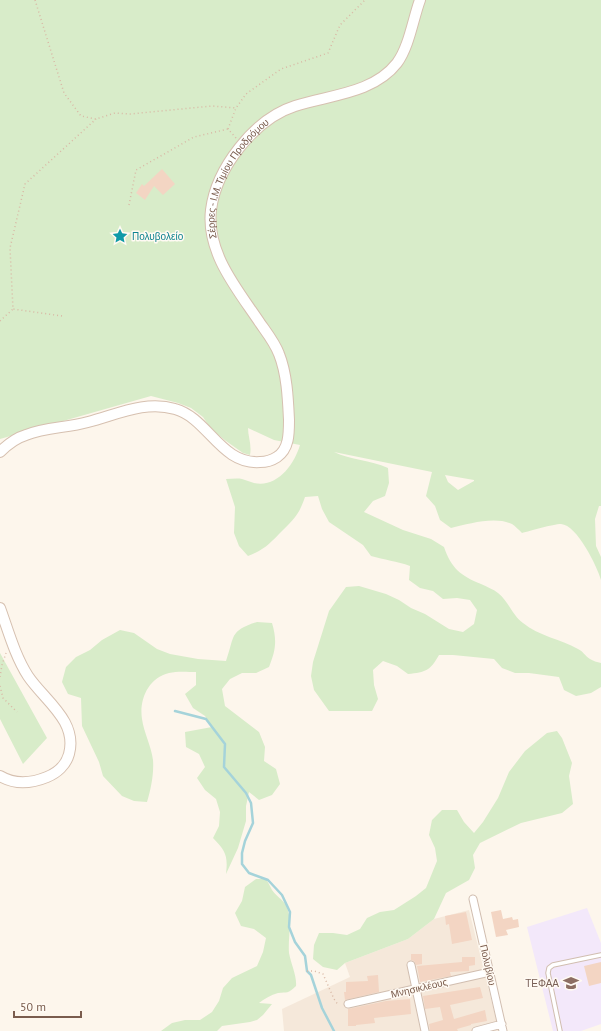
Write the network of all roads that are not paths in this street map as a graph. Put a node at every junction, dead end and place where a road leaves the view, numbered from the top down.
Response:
1 (420, 0) edge
2 (0, 452) edge
3 (0, 608) edge
4 (0, 776) edge
5 (473, 898) dead end
6 (601, 955) edge
7 (411, 965) dead end
8 (490, 972) junction
9 (416, 989) junction
10 (348, 1004) road end
11 (503, 1027) edge
12 (425, 1031) edge
13 (476, 1031) edge
14 (560, 1031) edge

1 - 2 street, Σέρρες - Ι.Μ. Τιμίου Προδρόμου
3 - 4 street
5 - 8 street, Πολυβίου
6 - 14 lane
7 - 9 street
8 - 9 street, Μνησικλέους
8 - 11 street, Πολυβίου
9 - 10 street, Μνησικλέους
9 - 12 street
11 - 13 street

